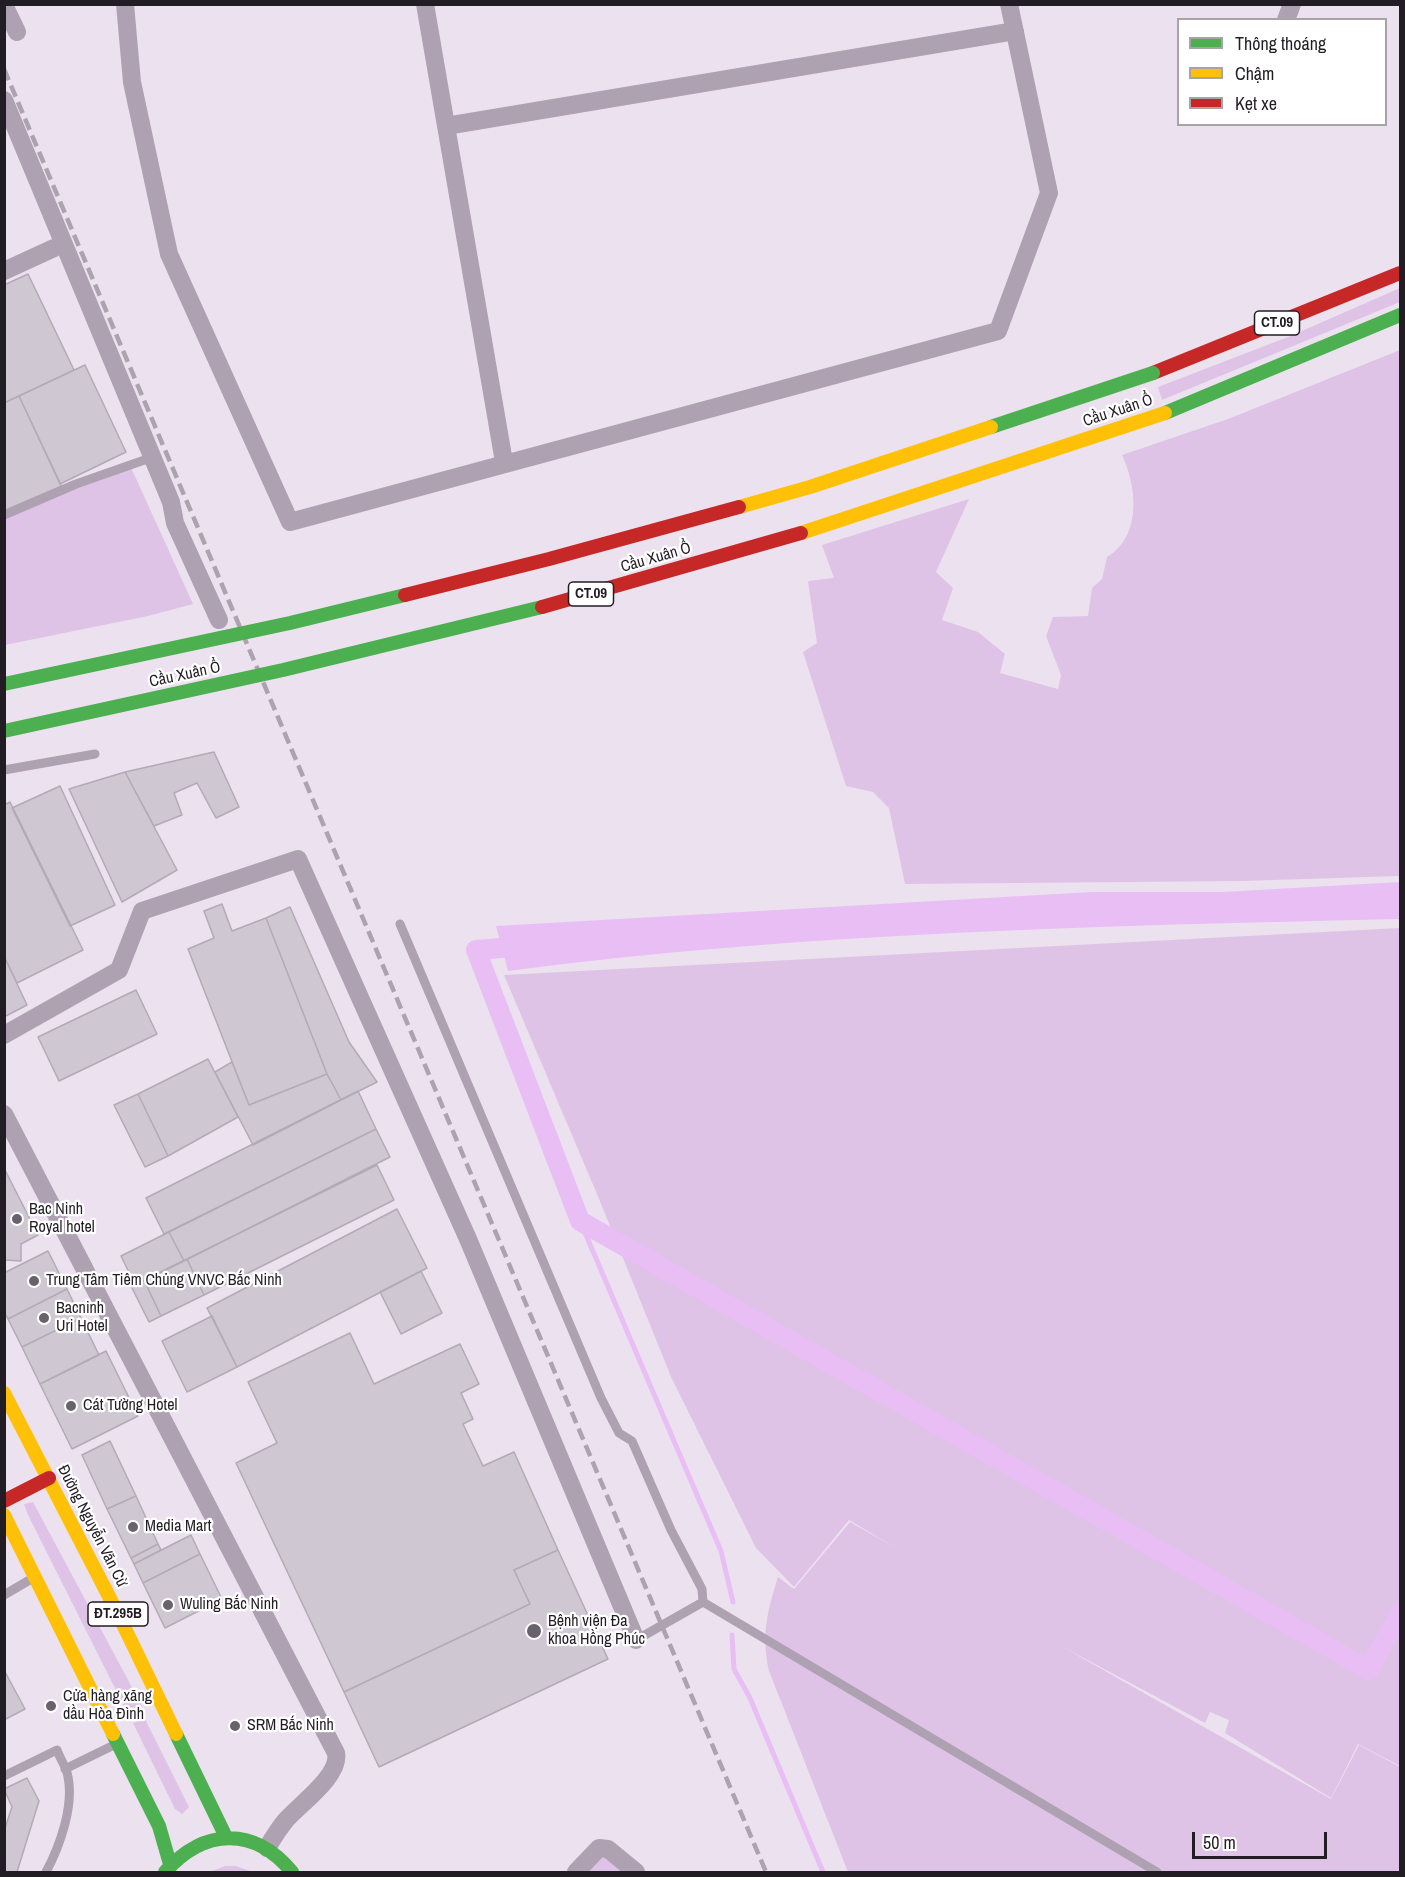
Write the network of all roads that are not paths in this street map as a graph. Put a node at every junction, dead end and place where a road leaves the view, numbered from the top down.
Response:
1 (125, 4) edge
2 (425, 4) edge
3 (1009, 4) edge
4 (4, 5) edge
5 (17, 32) dead end
6 (1015, 32) junction
7 (4, 100) edge
8 (446, 126) junction
9 (54, 248) dead end
10 (4, 272) edge
11 (1401, 273) edge
12 (1401, 315) edge
13 (153, 458) junction
14 (504, 462) junction
15 (4, 515) edge
16 (219, 620) dead end
17 (4, 684) edge
18 (4, 731) edge
19 (95, 754) dead end
20 (4, 770) edge
21 (400, 924) dead end
22 (4, 1035) edge
23 (4, 1114) edge
24 (4, 1393) edge
25 (49, 1478) junction
26 (4, 1501) edge
27 (4, 1515) edge
28 (35, 1577) junction
29 (4, 1595) edge
30 (703, 1602) junction
31 (636, 1640) joint
32 (118, 1744) junction
33 (65, 1769) junction
34 (4, 1776) edge
35 (226, 1837) junction
36 (267, 1848) junction
37 (168, 1868) edge
38 (46, 1872) edge
39 (292, 1872) edge
40 (576, 1872) edge
41 (636, 1872) edge
42 (1157, 1872) edge

1 - 14 street
2 - 8 street
3 - 6 street
4 - 5 street
6 - 8 street
6 - 14 street
7 - 13 street
8 - 14 street
9 - 10 street
11 - 17 main road, Cầu Xuân Ổ / CT.09, bridge
12 - 18 main road, Cầu Xuân Ổ / CT.09, bridge
13 - 15 lane
13 - 16 street
19 - 20 lane
21 - 30 lane
22 - 31 street
23 - 36 street
24 - 25 main road, Đường Nguyễn Văn Cừ / ĐT.295B
25 - 26 main road
25 - 35 main road, Đường Nguyễn Văn Cừ / ĐT.295B
27 - 28 main road
28 - 29 lane
28 - 32 main road
30 - 31 lane
30 - 42 lane
32 - 33 lane
32 - 37 main road
33 - 34 lane
33 - 38 lane
35 - 36 main road
35 - 37 main road
36 - 39 main road
40 - 41 street

